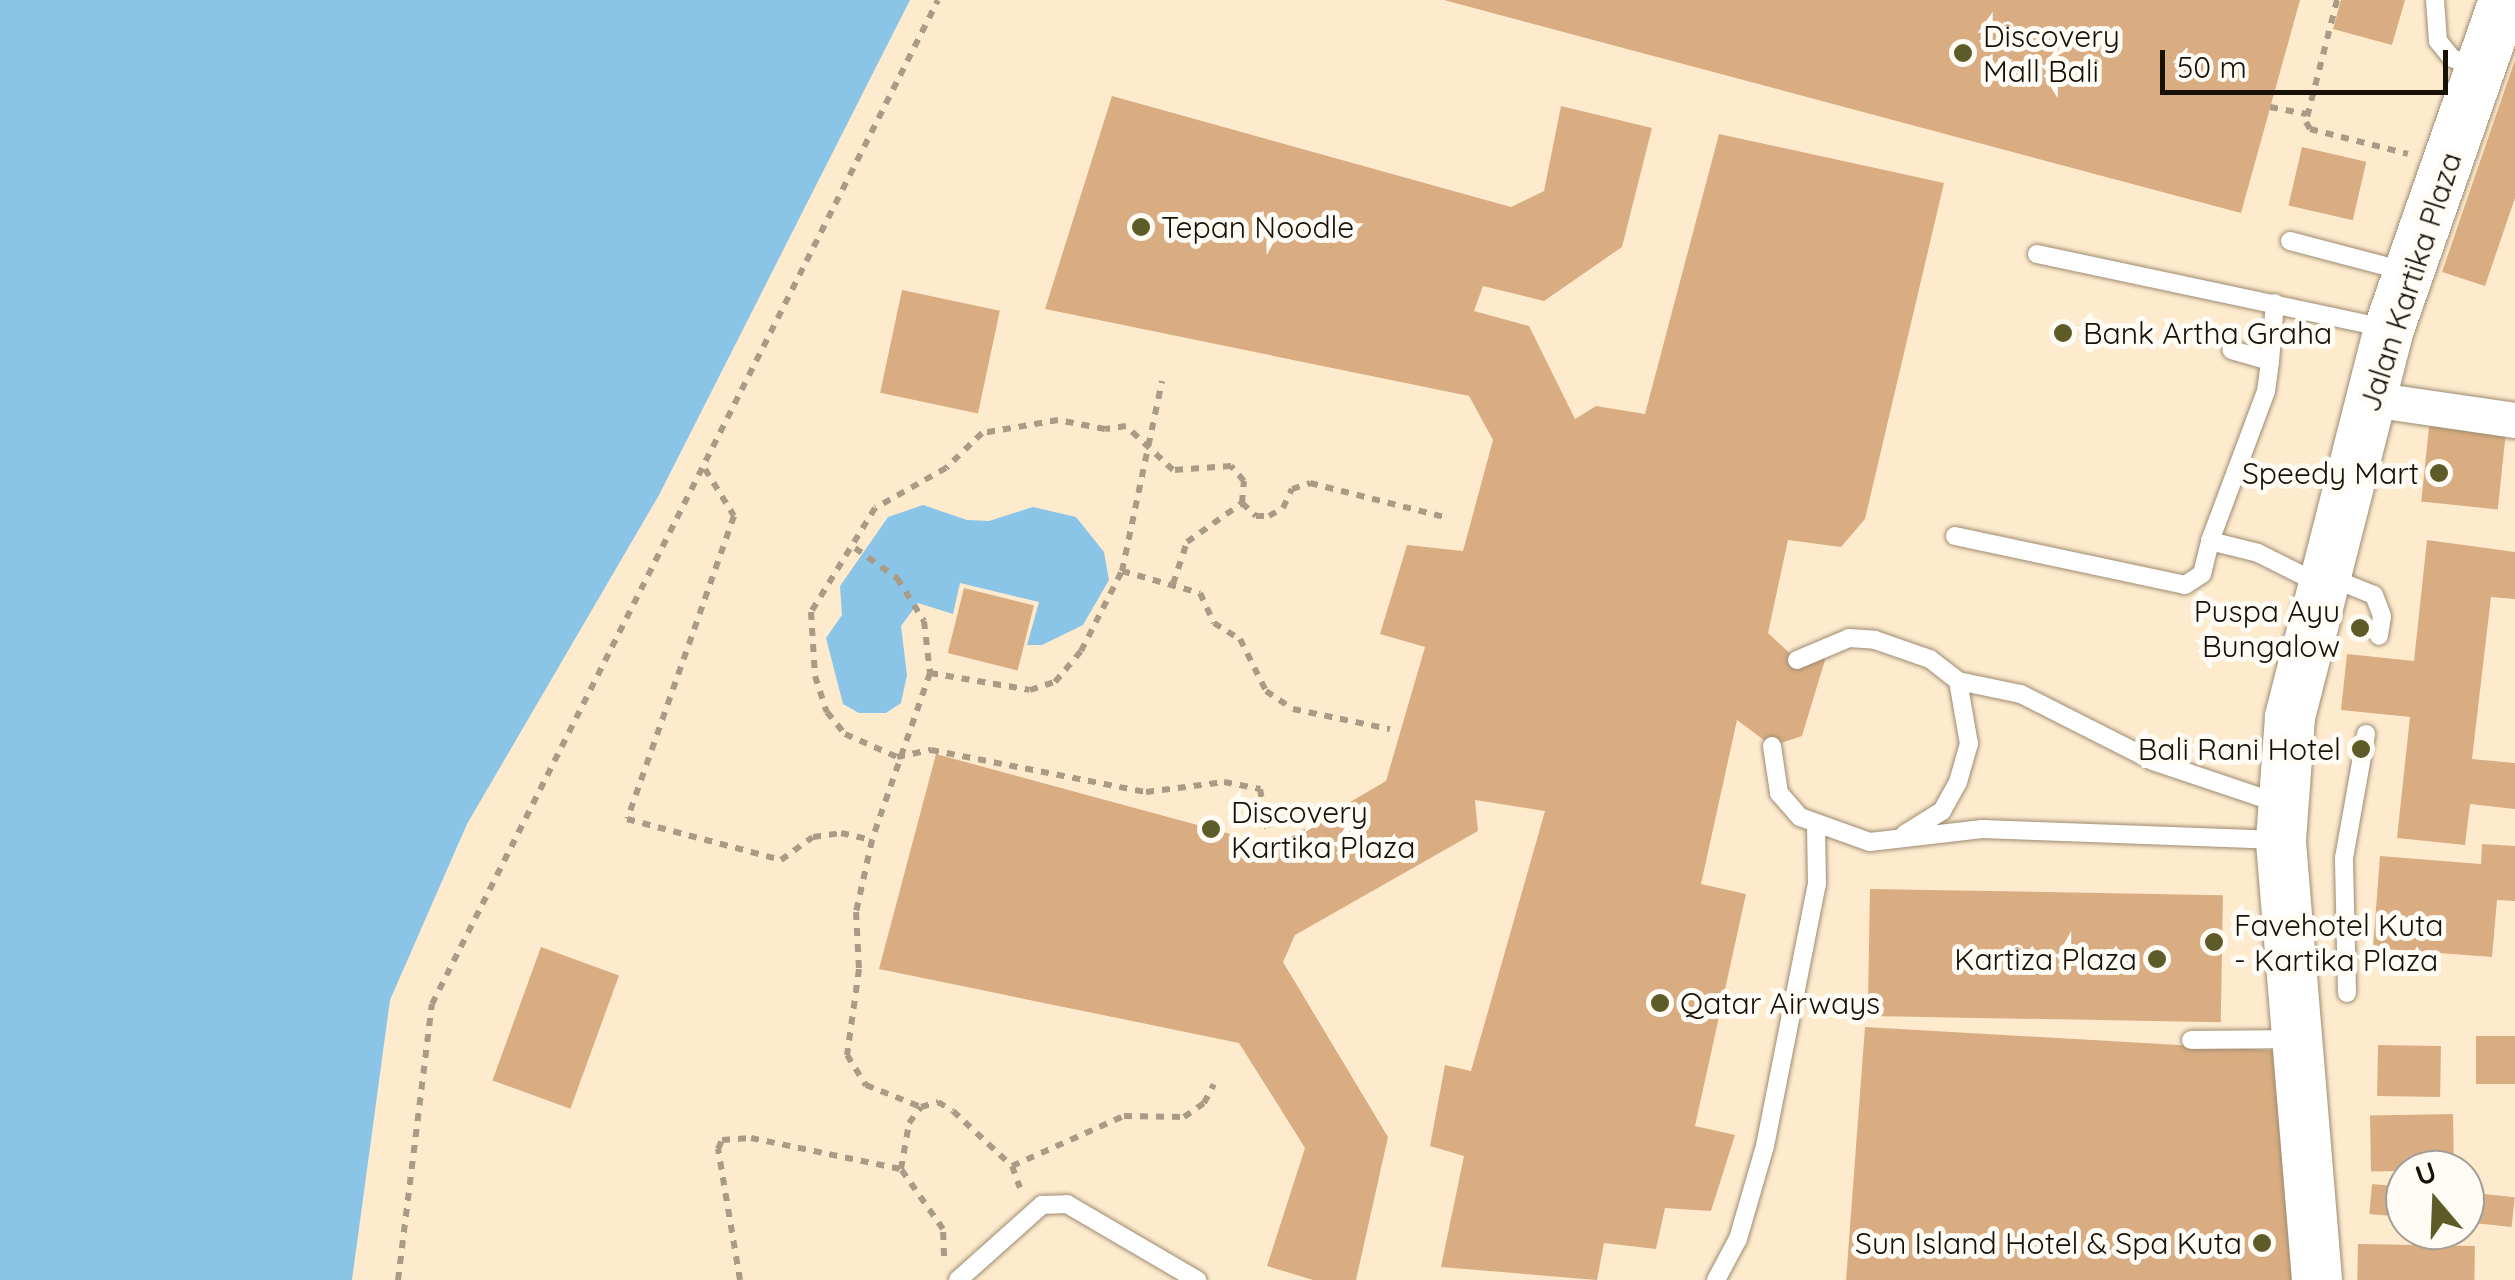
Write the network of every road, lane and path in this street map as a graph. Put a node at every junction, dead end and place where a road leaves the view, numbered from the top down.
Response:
1 (938, 0) edge
2 (2337, 0) edge
3 (2435, 0) edge
4 (2504, 0) edge
5 (2482, 70) junction
6 (2270, 107) dead end
7 (2306, 114) junction
8 (2448, 164) junction
9 (2290, 241) dead end
10 (2037, 254) dead end
11 (2410, 272) junction
12 (2276, 303) junction
13 (2389, 329) junction
14 (2232, 350) dead end
15 (2270, 361) junction
16 (1162, 381) dead end
17 (2371, 399) junction
18 (2515, 420) edge
19 (1146, 445) junction
20 (704, 468) junction
21 (1242, 503) junction
22 (1444, 518) dead end
23 (1956, 536) dead end
24 (2210, 541) junction
25 (858, 550) junction
26 (1122, 571) junction
27 (2322, 580) junction
28 (1173, 584) junction
29 (2379, 636) dead end
30 (1797, 660) dead end
31 (930, 674) junction
32 (1958, 680) junction
33 (1390, 729) dead end
34 (2366, 734) dead end
35 (1772, 746) dead end
36 (898, 757) junction
37 (2281, 822) junction
38 (1816, 826) junction
39 (1268, 831) dead end
40 (1896, 839) junction
41 (872, 840) junction
42 (2347, 993) dead end
43 (2302, 1039) junction
44 (2190, 1040) dead end
45 (1214, 1084) dead end
46 (921, 1107) junction
47 (901, 1169) junction
48 (935, 1268) dead end
49 (398, 1280) edge
50 (740, 1280) edge
51 (958, 1280) edge
52 (1197, 1280) edge
53 (1716, 1280) edge
54 (2317, 1280) edge

1 - 20 path
2 - 7 path
3 - 5 lane
4 - 5 main road, Jalan Kartika Plaza
5 - 8 main road, Jalan Kartika Plaza
6 - 7 path
7 - 8 path
8 - 11 main road, Jalan Kartika Plaza
9 - 11 lane
10 - 12 lane
11 - 13 main road, Jalan Kartika Plaza
12 - 13 lane
12 - 15 lane
13 - 17 main road, Jalan Kartika Plaza
14 - 15 lane
15 - 24 lane
16 - 19 path
17 - 18 street
17 - 27 main road, Jalan Kartika Plaza
19 - 21 path
19 - 25 path
19 - 26 path
20 - 41 path
20 - 49 path
21 - 22 path
21 - 28 path
23 - 24 lane
24 - 27 lane
25 - 31 path
25 - 36 path
26 - 28 path
26 - 31 path
27 - 29 lane
27 - 37 main road, Jalan Kartika Plaza
28 - 33 path
30 - 32 lane
31 - 36 path
32 - 37 lane
32 - 40 lane
34 - 42 lane
35 - 38 lane
36 - 39 path
36 - 41 path
37 - 40 lane
37 - 43 main road, Jalan Kartika Plaza
38 - 40 lane
38 - 53 lane
41 - 46 path
43 - 44 lane
43 - 54 main road, Jalan Kartika Plaza
45 - 46 path
46 - 47 path
47 - 48 path
47 - 50 path
51 - 52 lane

